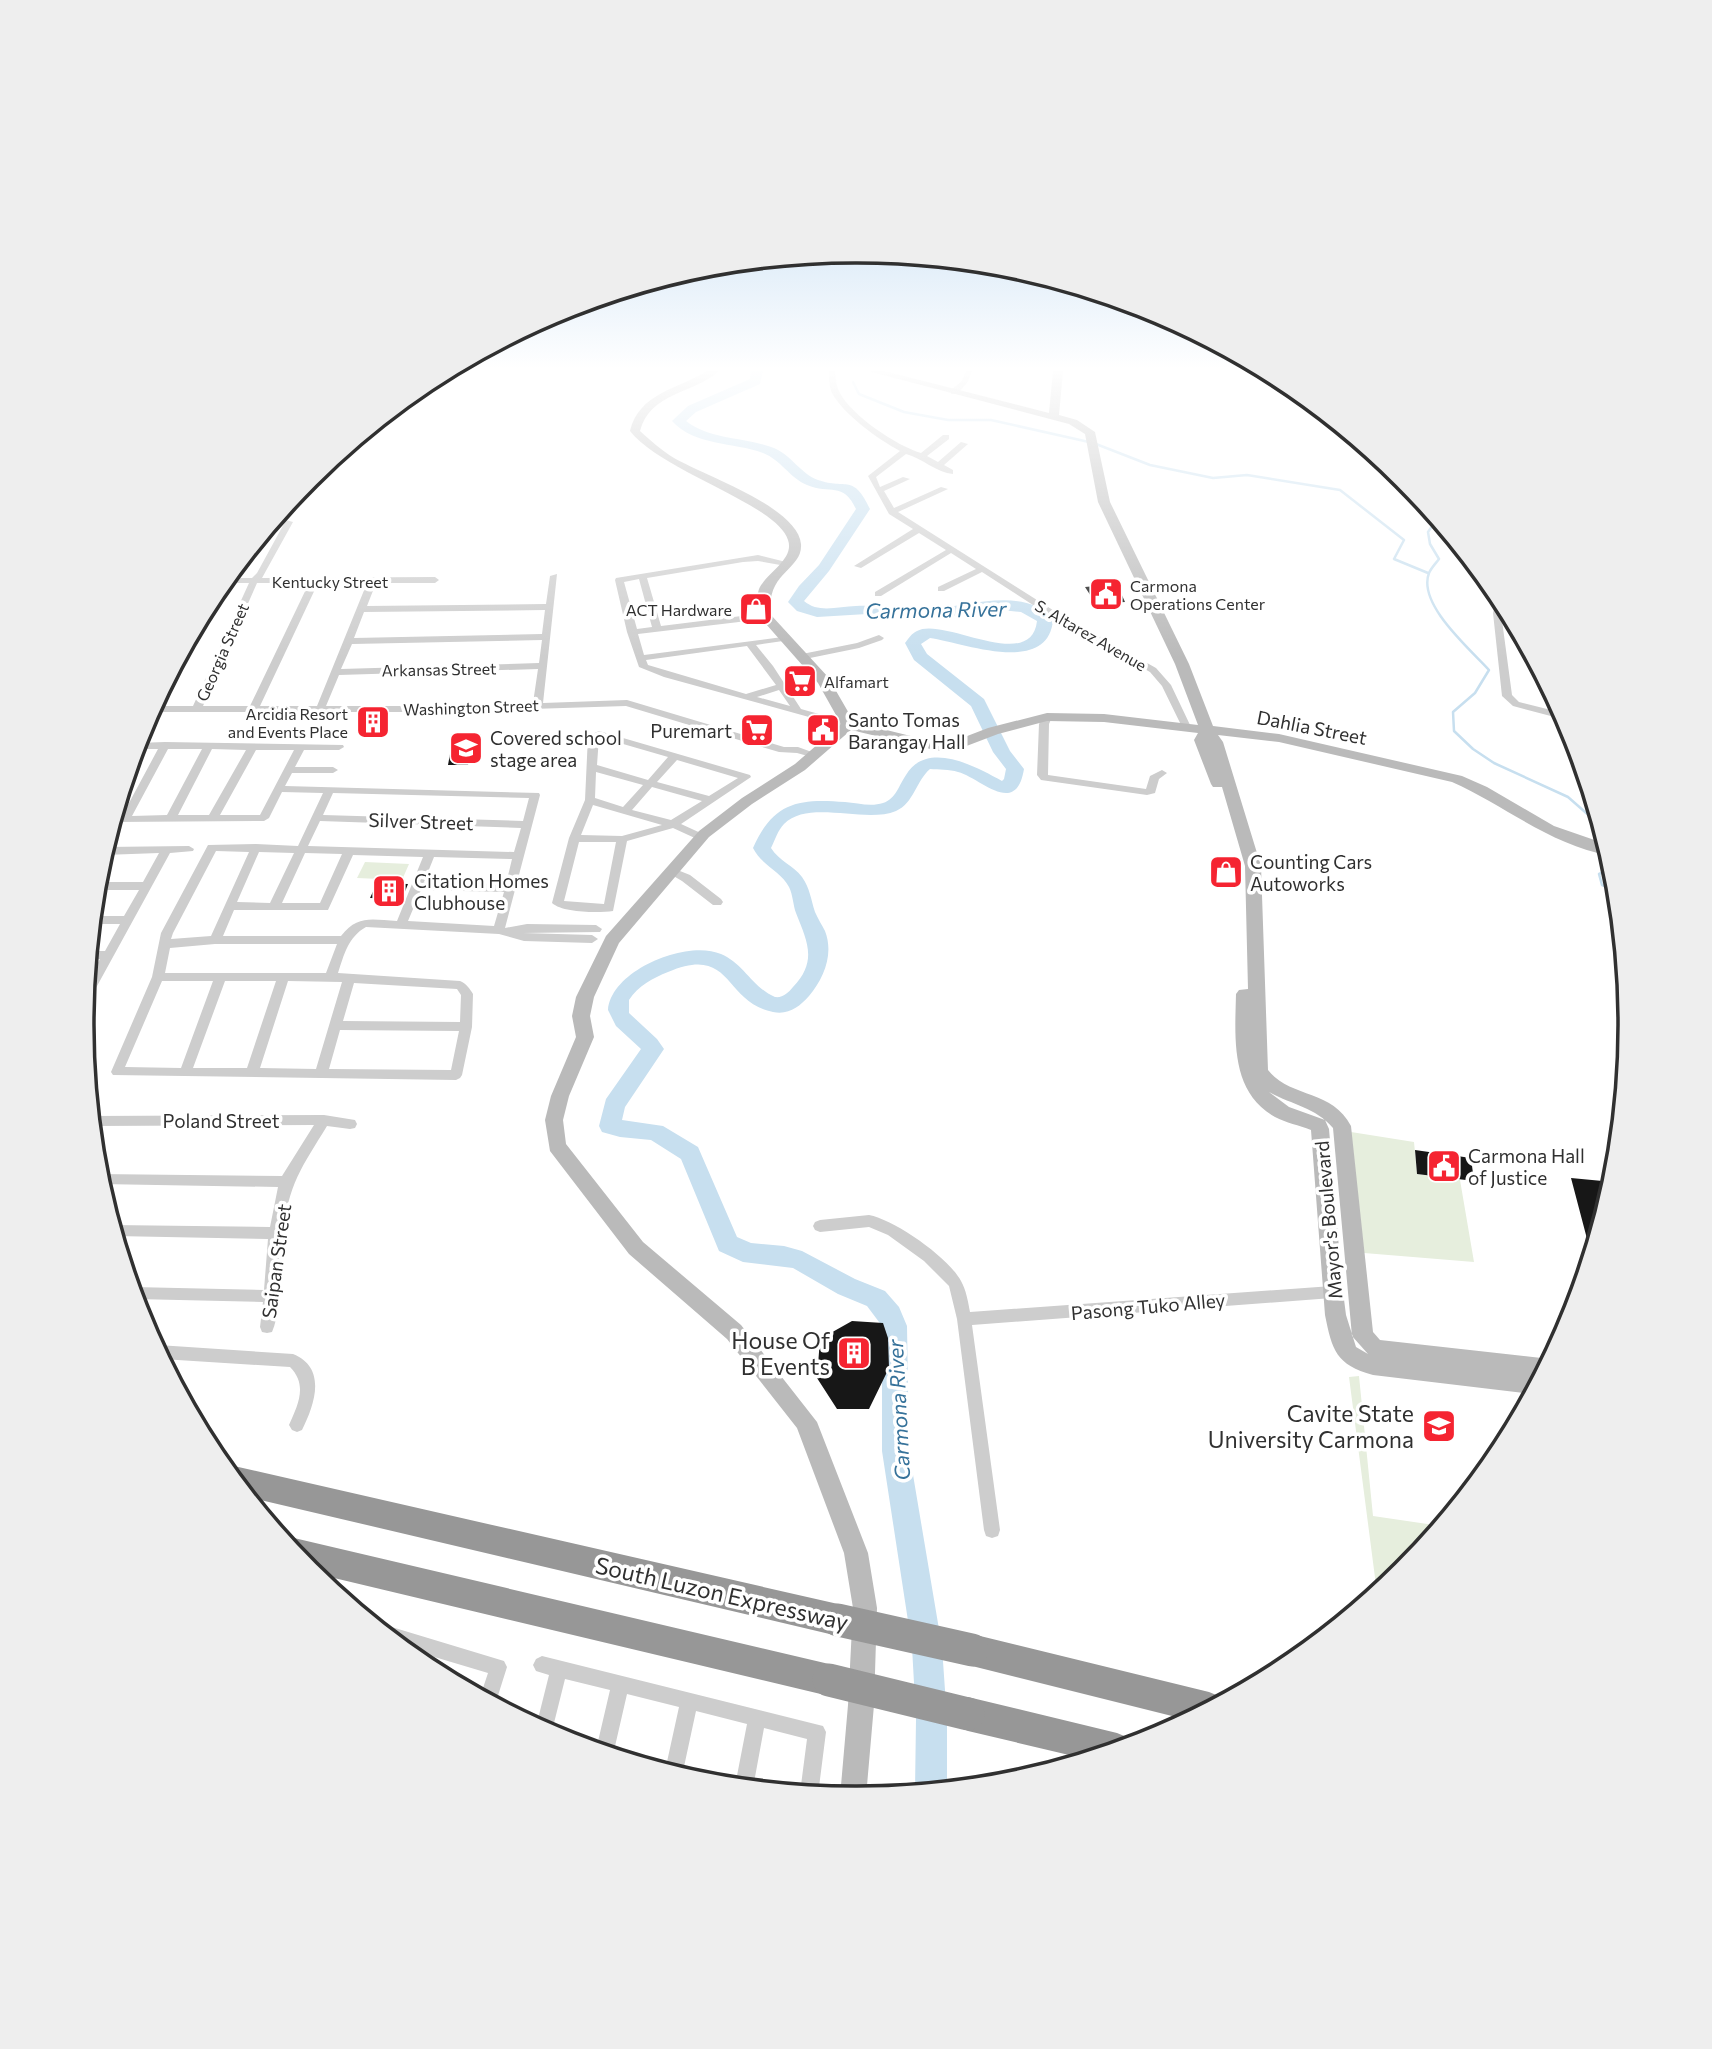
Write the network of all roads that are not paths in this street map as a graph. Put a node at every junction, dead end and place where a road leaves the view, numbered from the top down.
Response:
1 (685, 467) edge
2 (884, 467) edge
3 (942, 467) edge
4 (1098, 467) edge
5 (950, 472) dead end
6 (906, 479) dead end
7 (944, 489) dead end
8 (880, 490) junction
9 (892, 512) junction
10 (289, 522) dead end
11 (919, 529) junction
12 (951, 550) junction
13 (786, 564) junction
14 (858, 566) dead end
15 (982, 569) junction
16 (554, 576) dead end
17 (642, 576) junction
18 (435, 580) dead end
19 (238, 581) edge
20 (254, 581) junction
21 (314, 582) junction
22 (372, 582) junction
23 (941, 589) dead end
24 (878, 594) dead end
25 (549, 607) junction
26 (362, 609) junction
27 (1497, 615) edge
28 (765, 616) junction
29 (657, 629) junction
30 (632, 632) junction
31 (545, 637) junction
32 (787, 638) junction
33 (879, 638) dead end
34 (348, 641) junction
35 (749, 643) junction
36 (805, 656) junction
37 (639, 658) junction
38 (543, 666) junction
39 (334, 672) junction
40 (782, 686) junction
41 (746, 697) junction
42 (538, 705) junction
43 (163, 709) edge
44 (197, 709) junction
45 (253, 710) junction
46 (320, 710) junction
47 (797, 710) junction
48 (1551, 713) edge
49 (1047, 717) junction
50 (848, 725) junction
51 (1186, 727) junction
52 (1207, 729) junction
53 (147, 746) edge
54 (165, 746) junction
55 (209, 746) junction
56 (253, 746) junction
57 (300, 747) junction
58 (339, 747) dead end
59 (783, 750) joint
60 (675, 756) junction
61 (810, 759) junction
62 (591, 766) junction
63 (290, 770) junction
64 (333, 770) dead end
65 (1163, 773) dead end
66 (650, 783) junction
67 (281, 789) junction
68 (329, 791) junction
69 (590, 800) junction
70 (710, 800) junction
71 (126, 808) edge
72 (625, 811) junction
73 (171, 818) junction
74 (213, 818) junction
75 (315, 818) junction
76 (123, 819) edge
77 (673, 824) junction
78 (528, 825) junction
79 (701, 837) junction
80 (574, 838) junction
81 (622, 839) junction
82 (1596, 846) edge
83 (257, 847) junction
84 (301, 848) junction
85 (189, 849) dead end
86 (166, 850) junction
87 (115, 851) edge
88 (349, 851) junction
89 (430, 853) junction
90 (517, 856) junction
91 (670, 872) junction
92 (107, 886) edge
93 (146, 886) junction
94 (416, 886) junction
95 (509, 888) junction
96 (717, 902) dead end
97 (275, 905) junction
98 (229, 906) junction
99 (102, 920) edge
100 (126, 920) junction
101 (402, 923) junction
102 (503, 931) junction
103 (602, 935) junction
104 (215, 940) junction
105 (344, 940) junction
106 (165, 944) junction
107 (98, 955) edge
108 (109, 955) junction
109 (96, 977) edge
110 (158, 977) junction
111 (221, 977) junction
112 (331, 977) junction
113 (283, 978) junction
114 (349, 978) junction
115 (337, 1025) junction
116 (466, 1027) junction
117 (185, 1073) junction
118 (252, 1073) junction
119 (321, 1074) junction
120 (324, 1120) junction
121 (101, 1121) edge
122 (350, 1124) dead end
123 (110, 1179) edge
124 (287, 1182) junction
125 (820, 1226) dead end
126 (123, 1230) edge
127 (276, 1233) junction
128 (1332, 1292) junction
129 (144, 1293) edge
130 (272, 1296) junction
131 (964, 1319) junction
132 (267, 1327) dead end
133 (170, 1354) edge
134 (1536, 1366) edge
135 (1527, 1384) edge
136 (297, 1424) dead end
137 (249, 1484) edge
138 (992, 1530) dead end
139 (313, 1557) edge
140 (409, 1641) edge
141 (620, 1684) junction
142 (491, 1692) edge
143 (689, 1701) junction
144 (1196, 1706) edge
145 (757, 1717) junction
146 (545, 1719) edge
147 (607, 1744) edge
148 (1101, 1746) edge
149 (676, 1764) edge
150 (746, 1777) edge
151 (811, 1784) edge
152 (854, 1786) edge

1 - 13 main road
2 - 8 street
3 - 5 street
4 - 52 main road, Mayor's Boulevard
6 - 8 street
7 - 9 street
8 - 9 street, S. Altarez Avenue
9 - 11 street, S. Altarez Avenue
10 - 20 street, Georgia Street
11 - 12 street, S. Altarez Avenue
11 - 14 street
12 - 15 street, S. Altarez Avenue
12 - 24 street
13 - 17 street
13 - 28 main road
15 - 23 street
15 - 51 street, S. Altarez Avenue
16 - 25 street
17 - 29 street
17 - 30 street
18 - 22 street, Kentucky Street
19 - 20 street, Kentucky Street
20 - 21 street, Kentucky Street
20 - 44 street, Georgia Street
21 - 22 street, Kentucky Street
21 - 45 street
22 - 26 street
25 - 26 street
25 - 31 street
26 - 34 street
27 - 48 street
28 - 29 street
28 - 32 main road
29 - 30 street
30 - 37 street
31 - 34 street
31 - 38 street
32 - 35 street
32 - 36 main road
33 - 36 street
34 - 39 street
35 - 37 street
35 - 40 street
36 - 50 main road
37 - 41 street
38 - 39 street, Arkansas Street
38 - 42 street
39 - 46 street
40 - 41 street
40 - 47 street
41 - 47 street
42 - 46 street, Washington Street
42 - 59 street, Washington Street
43 - 44 street, Washington Street
44 - 45 street, Washington Street
45 - 46 street, Washington Street
47 - 50 street
49 - 50 main road, Dahlia Street
49 - 51 main road, Dahlia Street
49 - 65 street
50 - 61 main road
51 - 52 main road, Dahlia Street
52 - 82 main road, Dahlia Street
52 - 128 main road, Mayor's Boulevard
52 - 134 main road, Mayor's Boulevard
53 - 54 street
54 - 55 street
54 - 71 street
55 - 56 street
55 - 73 street
56 - 57 street
56 - 74 street
57 - 58 street
57 - 63 street
59 - 61 street, Washington Street
60 - 62 street
60 - 66 street
60 - 70 street
61 - 79 main road
62 - 66 street
62 - 69 street
63 - 64 street
63 - 67 street
66 - 70 street
66 - 72 street
67 - 68 street
67 - 74 street
68 - 75 street
68 - 78 street
69 - 72 street
69 - 80 street
70 - 77 street
72 - 77 street
73 - 74 street
73 - 76 street
75 - 78 street, Silver Street
75 - 84 street
77 - 79 street
77 - 81 street
78 - 90 street
79 - 91 main road
80 - 81 street
80 - 81 street
83 - 84 street
83 - 98 street
83 - 106 street
84 - 88 street
84 - 97 street
85 - 86 street
86 - 87 street
86 - 93 street
88 - 89 street
88 - 97 street
89 - 90 street
89 - 94 street
90 - 95 street
91 - 96 street
91 - 103 main road
92 - 93 street
93 - 100 street
94 - 95 street
94 - 101 street
95 - 102 street
97 - 98 street
98 - 104 street
99 - 100 street
100 - 108 street
101 - 102 street
101 - 105 street
102 - 103 street
103 - 152 main road
104 - 105 street
104 - 106 street
105 - 112 street
106 - 110 street
107 - 108 street
108 - 109 street
110 - 111 street
110 - 117 street
111 - 113 street
111 - 117 street
112 - 113 street
112 - 114 street
113 - 118 street
114 - 115 street
114 - 116 street
115 - 116 street
115 - 119 street
116 - 119 street
117 - 118 street
118 - 119 street
120 - 121 street, Poland Street
120 - 122 street, Poland Street
120 - 124 street, Saipan Street
123 - 124 street
124 - 127 street, Saipan Street
125 - 131 street
126 - 127 street
127 - 130 street, Saipan Street
128 - 131 street, Pasong Tuko Alley
128 - 135 main road, Mayor's Boulevard
129 - 130 street
130 - 132 street, Saipan Street
131 - 138 street
133 - 136 street
137 - 144 highway, South Luzon Expressway, bridge
139 - 148 highway, bridge
140 - 142 street
141 - 143 street
141 - 146 street
141 - 147 street
143 - 145 street
143 - 149 street
145 - 150 street
145 - 151 street

